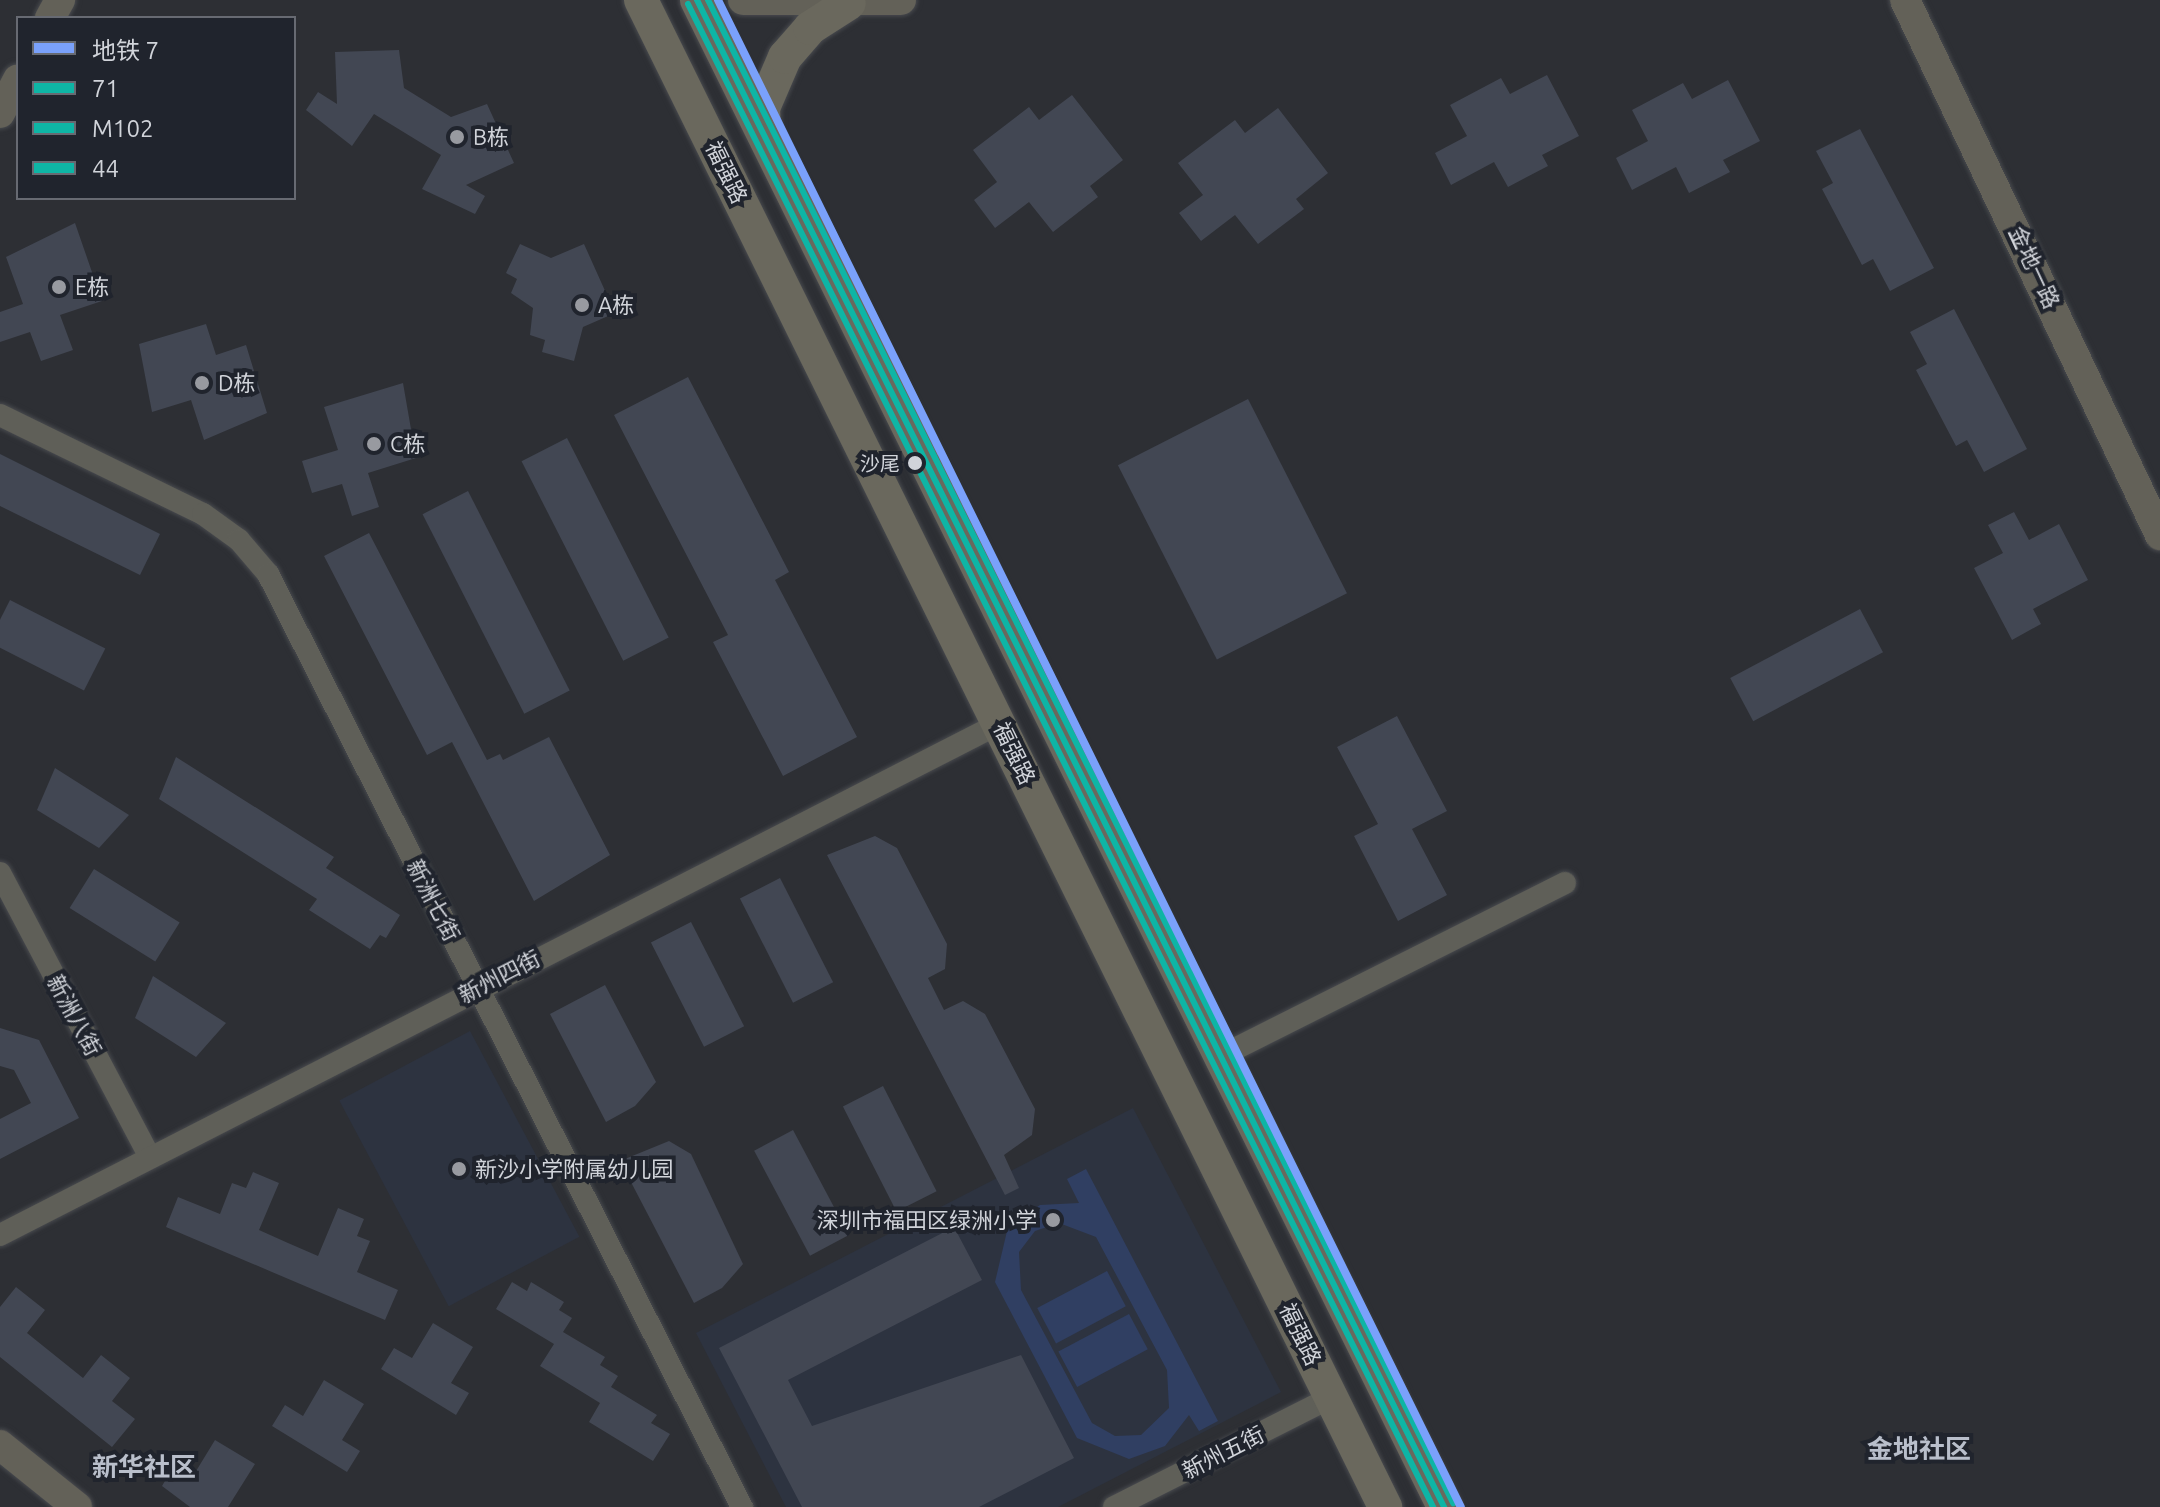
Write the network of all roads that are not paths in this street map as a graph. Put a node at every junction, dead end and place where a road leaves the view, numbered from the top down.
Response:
1 (641, 0) edge
2 (697, 0) edge
3 (743, 0) edge
4 (901, 0) edge
5 (1905, 0) edge
6 (849, 3) junction
7 (16, 83) edge
8 (0, 113) edge
9 (764, 134) junction
10 (848, 305) junction
11 (803, 327) junction
12 (0, 415) edge
13 (2160, 535) edge
14 (1000, 723) junction
15 (0, 873) edge
16 (1565, 883) dead end
17 (478, 987) junction
18 (1221, 1056) junction
19 (150, 1157) junction
20 (0, 1235) edge
21 (1332, 1397) junction
22 (0, 1445) edge
23 (77, 1507) edge
24 (742, 1507) edge
25 (1114, 1507) edge
26 (1385, 1507) edge
27 (1444, 1507) edge

1 - 11 main road, 福强路
2 - 9 main road
3 - 6 street
4 - 6 street
5 - 13 street, 金地一路
6 - 9 main road
7 - 8 street
9 - 10 main road
10 - 11 main road
10 - 18 main road
11 - 14 main road, 福强路
12 - 17 street, 新洲七街
14 - 17 street, 新州四街
14 - 21 main road, 福强路
15 - 19 street, 新洲八街
16 - 18 street
17 - 19 street, 新州四街
17 - 24 street, 新洲七街
18 - 27 main road
19 - 20 street, 新州四街
21 - 25 street, 新州五街
21 - 26 main road, 福强路
22 - 23 street

